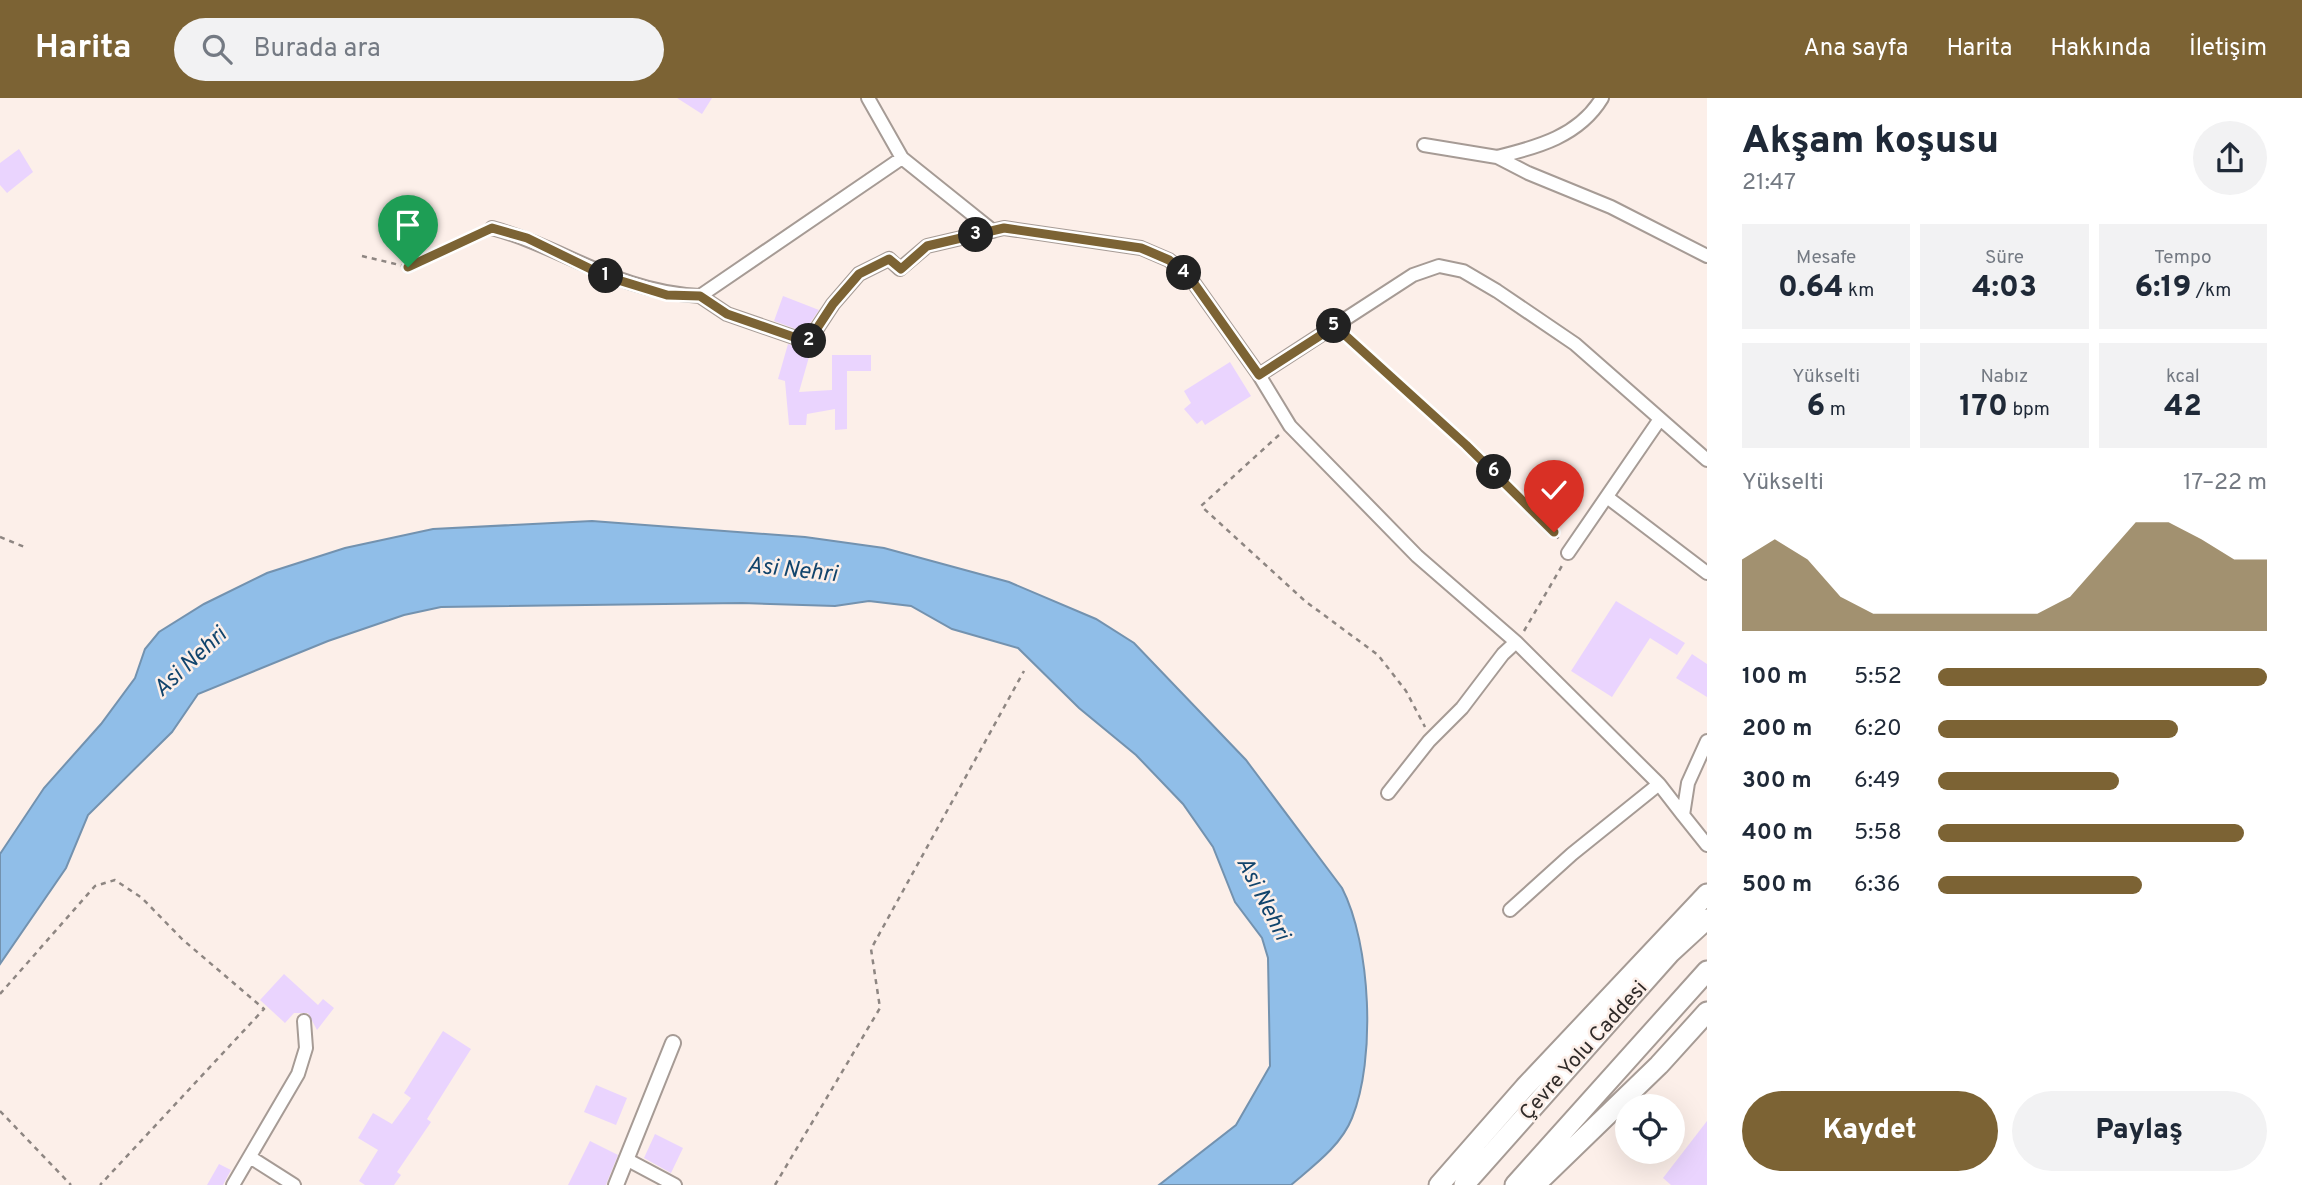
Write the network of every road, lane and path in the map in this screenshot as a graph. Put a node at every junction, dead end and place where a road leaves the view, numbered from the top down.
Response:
1 (868, 98) edge
2 (1602, 98) edge
3 (1424, 145) dead end
4 (1497, 157) junction
5 (902, 158) junction
6 (492, 228) joint
7 (993, 231) junction
8 (362, 256) dead end
9 (1707, 256) edge
10 (700, 296) junction
11 (1335, 326) junction
12 (1259, 375) junction
13 (1660, 419) junction
14 (1290, 426) junction
15 (1707, 460) edge
16 (1607, 497) junction
17 (0, 537) edge
18 (27, 548) dead end
19 (1568, 553) junction
20 (1707, 573) edge
21 (1516, 642) junction
22 (1024, 670) dead end
23 (1431, 739) junction
24 (1707, 741) edge
25 (1659, 784) junction
26 (1388, 793) dead end
27 (1683, 815) junction
28 (1707, 845) edge
29 (1707, 894) edge
30 (1510, 910) dead end
31 (1707, 919) edge
32 (1707, 971) edge
33 (0, 994) edge
34 (1707, 1012) edge
35 (304, 1021) dead end
36 (673, 1043) dead end
37 (0, 1111) edge
38 (250, 1157) junction
39 (626, 1159) junction
40 (71, 1185) edge
41 (100, 1185) edge
42 (233, 1185) edge
43 (294, 1185) edge
44 (616, 1185) edge
45 (675, 1185) edge
46 (775, 1185) edge
47 (1439, 1185) edge
48 (1464, 1185) edge
49 (1515, 1185) edge
50 (1535, 1185) edge

1 - 5 street
2 - 4 street
3 - 4 street
4 - 9 street
5 - 7 street
5 - 10 street
6 - 8 path
6 - 10 street
7 - 10 street
7 - 12 street
11 - 12 street
11 - 13 street
11 - 19 path
12 - 14 street
13 - 15 street
13 - 16 street
14 - 21 street
14 - 23 path
16 - 19 street
16 - 20 street
17 - 18 path
19 - 21 path
21 - 23 street
21 - 25 street
22 - 46 path
23 - 26 street
24 - 27 street
25 - 27 street
25 - 30 street
27 - 28 street
29 - 47 highway
31 - 48 highway, Çevre Yolu Caddesi
32 - 49 highway, Çevre Yolu Caddesi
33 - 41 path
34 - 50 highway
35 - 38 street
36 - 39 street
37 - 40 path
38 - 42 street
38 - 43 street
39 - 44 street
39 - 45 street

